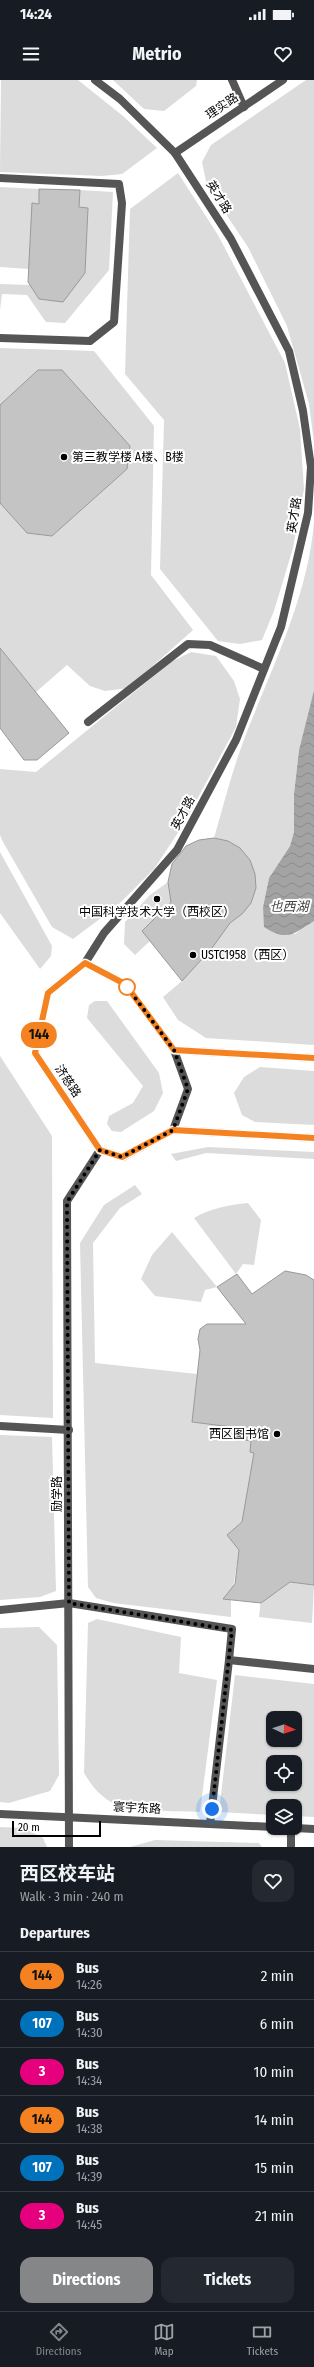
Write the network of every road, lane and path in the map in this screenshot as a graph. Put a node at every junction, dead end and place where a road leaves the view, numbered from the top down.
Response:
1 (95, 80) edge
2 (232, 80) edge
3 (283, 80) edge
4 (244, 107) junction
5 (175, 153) junction
6 (0, 178) edge
7 (0, 338) edge
8 (264, 669) junction
9 (88, 722) dead end
10 (85, 963) junction
11 (174, 1050) junction
12 (314, 1058) edge
13 (173, 1130) junction
14 (314, 1138) edge
15 (100, 1150) junction
16 (0, 1426) edge
17 (69, 1430) junction
18 (69, 1603) junction
19 (0, 1610) edge
20 (229, 1660) junction
21 (314, 1668) edge
22 (0, 1814) edge
23 (70, 1817) junction
24 (210, 1824) junction
25 (266, 1827) edge
26 (302, 1828) edge
27 (314, 1829) edge
28 (291, 1835) edge
29 (69, 1847) edge
30 (290, 1847) edge

1 - 5 street, 英才路
2 - 4 street
3 - 4 street, 理实路
4 - 5 street, 理实路
5 - 8 street, 英才路
6 - 7 street
8 - 9 street
8 - 10 street, 英才路
10 - 11 street
10 - 15 street, 济慈路
11 - 12 street
11 - 13 street
13 - 14 street
13 - 15 street
15 - 17 street, 励学路
16 - 17 street
17 - 18 street, 励学路
18 - 19 street
18 - 20 street
18 - 23 street, 励学路
20 - 21 street
20 - 24 street
22 - 23 street, 寰宇东路
23 - 24 street, 寰宇东路
23 - 29 street, 励学路
24 - 25 street, 寰宇东路
26 - 27 street
28 - 30 street

